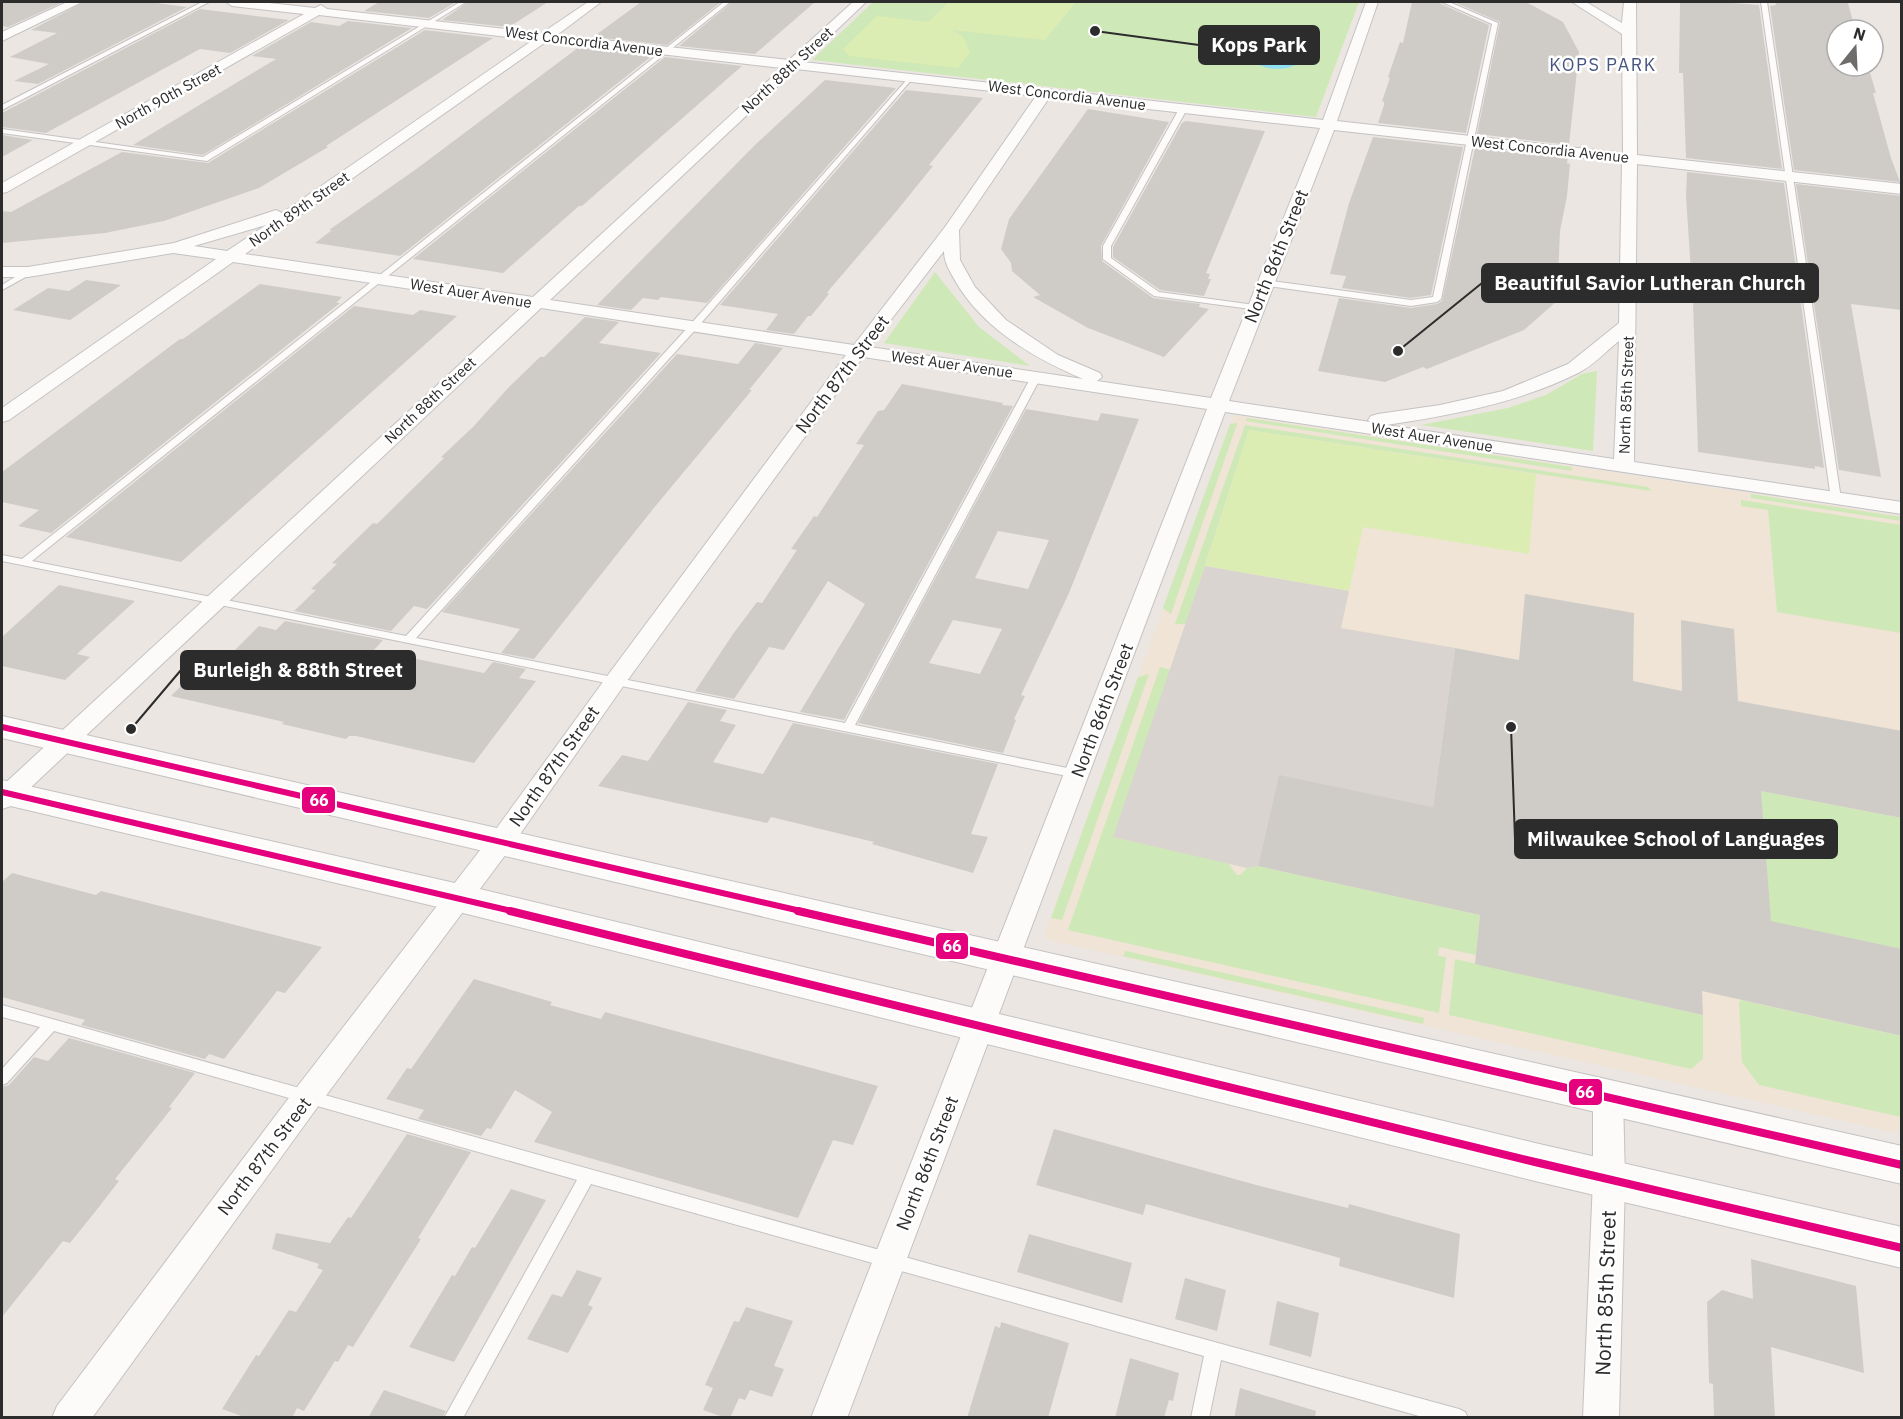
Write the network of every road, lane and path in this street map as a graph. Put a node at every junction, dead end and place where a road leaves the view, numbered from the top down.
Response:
1 (76, 2) edge
2 (206, 2) edge
3 (232, 2) edge
4 (335, 2) edge
5 (463, 2) edge
6 (595, 2) edge
7 (727, 2) edge
8 (860, 2) edge
9 (1372, 2) edge
10 (1445, 2) edge
11 (1578, 2) edge
12 (1630, 2) edge
13 (1764, 2) edge
14 (318, 11) junction
15 (428, 23) junction
16 (1628, 32) junction
17 (546, 36) junction
18 (2, 37) edge
19 (666, 50) junction
20 (793, 63) junction
21 (911, 77) junction
22 (1045, 93) junction
23 (2, 108) edge
24 (1182, 109) junction
25 (1328, 124) junction
26 (2, 130) edge
27 (1471, 140) junction
28 (87, 141) junction
29 (1630, 158) junction
30 (1788, 176) junction
31 (2, 189) edge
32 (1902, 189) edge
33 (311, 200) junction
34 (951, 230) junction
35 (173, 248) junction
36 (232, 256) junction
37 (2, 272) edge
38 (28, 272) junction
39 (379, 279) junction
40 (1265, 282) junction
41 (2, 288) edge
42 (536, 303) junction
43 (1255, 308) junction
44 (1628, 325) junction
45 (693, 327) junction
46 (859, 350) junction
47 (1036, 377) junction
48 (1123, 389) junction
49 (1218, 406) junction
50 (2, 416) edge
51 (1337, 422) junction
52 (1624, 466) junction
53 (1836, 498) junction
54 (1902, 508) edge
55 (2, 558) edge
56 (23, 563) junction
57 (213, 602) junction
58 (408, 640) junction
59 (616, 680) junction
60 (2, 727) edge
61 (848, 728) junction
62 (66, 742) junction
63 (1077, 774) junction
64 (4, 795) edge
65 (500, 843) junction
66 (459, 898) junction
67 (1005, 958) junction
68 (2, 1011) edge
69 (980, 1024) junction
70 (51, 1025) junction
71 (2, 1079) edge
72 (308, 1096) junction
73 (1608, 1097) junction
74 (1902, 1165) edge
75 (588, 1175) junction
76 (1609, 1180) junction
77 (1902, 1248) edge
78 (889, 1261) junction
79 (1214, 1350) junction
80 (70, 1418) edge
81 (453, 1418) edge
82 (829, 1418) edge
83 (1200, 1418) edge
84 (1459, 1418) edge
85 (1601, 1418) edge

1 - 18 street
2 - 23 lane
3 - 14 street, West Concordia Avenue
4 - 14 street, North 90th Street
5 - 15 lane
6 - 17 street, North 89th Street
7 - 19 lane
8 - 20 street, North 88th Street
9 - 25 street, North 86th Street
10 - 27 lane
11 - 16 street
12 - 16 street, North 85th Street
13 - 30 lane
14 - 15 street, West Concordia Avenue
14 - 28 street, North 90th Street
15 - 17 street, West Concordia Avenue
15 - 28 lane
16 - 29 street, North 85th Street
17 - 19 street, West Concordia Avenue
17 - 33 street, North 89th Street
19 - 20 street, West Concordia Avenue
19 - 39 lane
20 - 21 street, West Concordia Avenue
20 - 42 street, North 88th Street
21 - 22 street, West Concordia Avenue
21 - 45 lane
22 - 24 street, West Concordia Avenue
22 - 34 street, North 87th Street
24 - 25 street, West Concordia Avenue
24 - 43 lane
25 - 27 street, West Concordia Avenue
25 - 40 street, North 86th Street
26 - 28 lane
27 - 29 street, West Concordia Avenue
27 - 40 lane
28 - 31 street, North 90th Street
29 - 30 street, West Concordia Avenue
29 - 44 street, North 85th Street
30 - 32 street, West Concordia Avenue
30 - 53 lane
33 - 35 street
33 - 36 street, North 89th Street
34 - 46 street, North 87th Street
34 - 48 street
35 - 36 street, West Auer Avenue
35 - 38 street, West Auer Avenue
36 - 39 street, West Auer Avenue
36 - 50 street, North 89th Street
37 - 38 street, West Auer Avenue
38 - 41 lane
39 - 42 street, West Auer Avenue
39 - 56 lane
40 - 43 street, North 86th Street
42 - 45 street, West Auer Avenue
42 - 57 street, North 88th Street
43 - 49 street, North 86th Street
44 - 51 street, North 85th Street
44 - 52 street, North 85th Street
45 - 46 street, West Auer Avenue
45 - 58 lane
46 - 47 street, West Auer Avenue
46 - 59 street, North 87th Street
47 - 48 street, West Auer Avenue
47 - 61 lane
48 - 49 street, West Auer Avenue
49 - 51 street, West Auer Avenue
49 - 63 street, North 86th Street
51 - 52 street, West Auer Avenue
52 - 53 street, West Auer Avenue
53 - 54 street, West Auer Avenue
55 - 56 lane
56 - 57 lane
57 - 58 lane
57 - 62 street, North 88th Street
58 - 59 lane
59 - 61 lane
59 - 65 street, North 87th Street
60 - 62 main road
61 - 63 lane
62 - 64 street, North 88th Street
62 - 65 main road
63 - 67 street, North 86th Street
64 - 66 main road
65 - 66 street, North 87th Street
65 - 67 main road
66 - 69 main road
66 - 72 street, North 87th Street
67 - 69 street, North 86th Street
67 - 73 main road
68 - 70 lane
69 - 76 main road
69 - 78 street, North 86th Street
70 - 71 lane
70 - 72 lane
72 - 75 lane
72 - 80 street, North 87th Street
73 - 74 main road
73 - 76 street, North 85th Street
75 - 78 lane
75 - 81 lane
76 - 77 main road
76 - 85 street, North 85th Street
78 - 79 lane
78 - 82 street, North 86th Street
79 - 83 lane
79 - 84 lane

